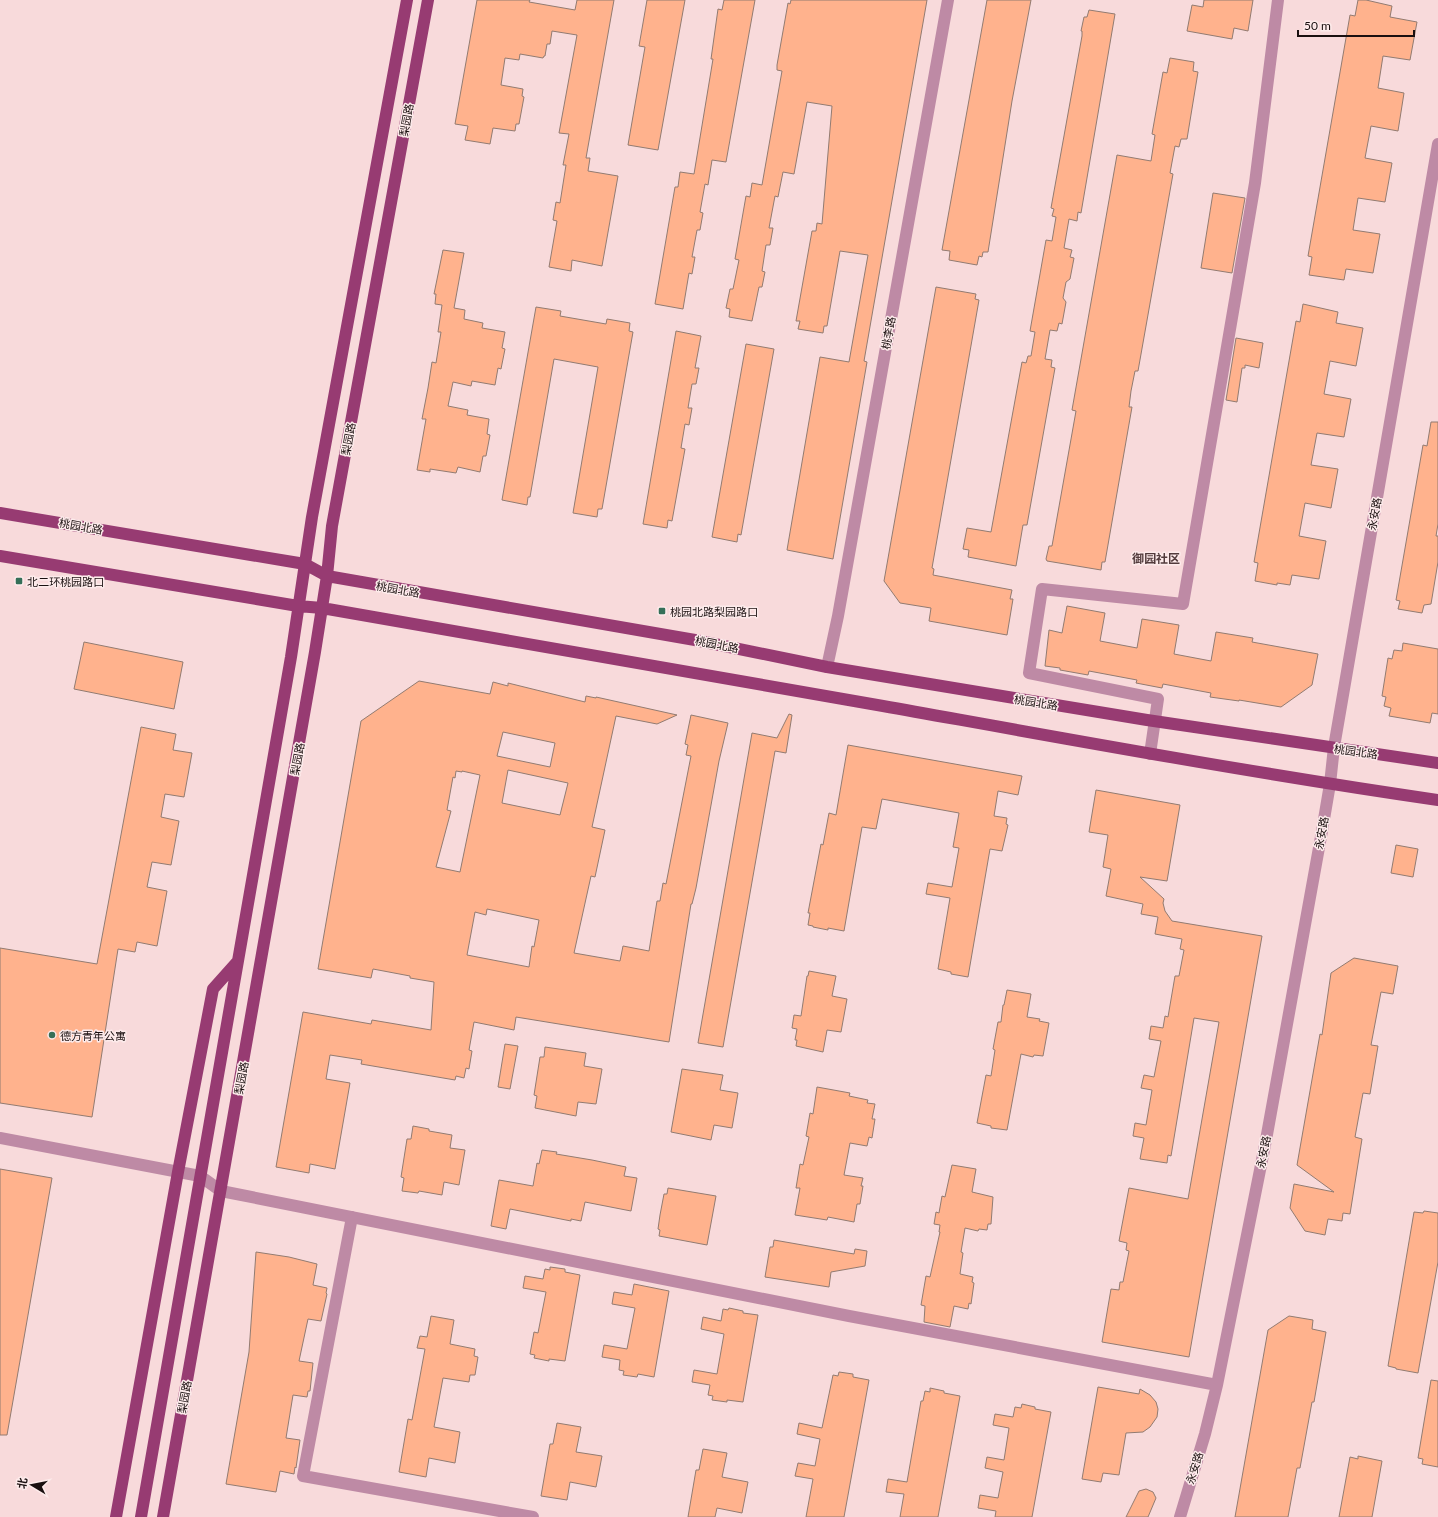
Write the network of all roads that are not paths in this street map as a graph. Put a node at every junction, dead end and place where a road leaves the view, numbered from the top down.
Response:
1 (407, 0) edge
2 (428, 0) edge
3 (948, 0) edge
4 (1278, 0) edge
5 (1438, 144) edge
6 (0, 512) edge
7 (0, 556) edge
8 (305, 564) junction
9 (327, 576) junction
10 (298, 606) junction
11 (322, 608) junction
12 (827, 667) junction
13 (1154, 721) junction
14 (1334, 748) junction
15 (1150, 754) junction
16 (1438, 763) edge
17 (1330, 784) junction
18 (1438, 800) edge
19 (238, 961) junction
20 (0, 1138) edge
21 (178, 1172) junction
22 (200, 1176) junction
23 (221, 1191) junction
24 (352, 1217) junction
25 (1217, 1385) junction
26 (116, 1517) edge
27 (141, 1517) edge
28 (162, 1517) edge
29 (533, 1517) edge
30 (1180, 1517) edge

1 - 8 main road, 梨园路
2 - 9 main road, 梨园路
3 - 12 street, 桃李路
4 - 13 street
5 - 14 street, 永安路
6 - 8 main road, 桃园北路
7 - 10 main road
8 - 9 main road, 桃园北路
8 - 10 main road, 梨园路
9 - 11 main road, 梨园路
9 - 12 main road, 桃园北路
10 - 11 main road
10 - 19 main road, 梨园路
11 - 15 main road
11 - 23 main road, 梨园路
12 - 13 main road, 桃园北路
13 - 14 main road, 桃园北路
13 - 15 street
14 - 16 main road, 桃园北路
14 - 17 street, 永安路
15 - 17 main road
17 - 18 main road
17 - 25 street, 永安路
19 - 21 main road
19 - 22 main road, 梨园路
20 - 21 street
21 - 22 street
21 - 26 main road
22 - 23 street
22 - 27 main road, 梨园路
23 - 24 street
23 - 28 main road, 梨园路
24 - 25 street
24 - 29 street
25 - 30 street, 永安路

